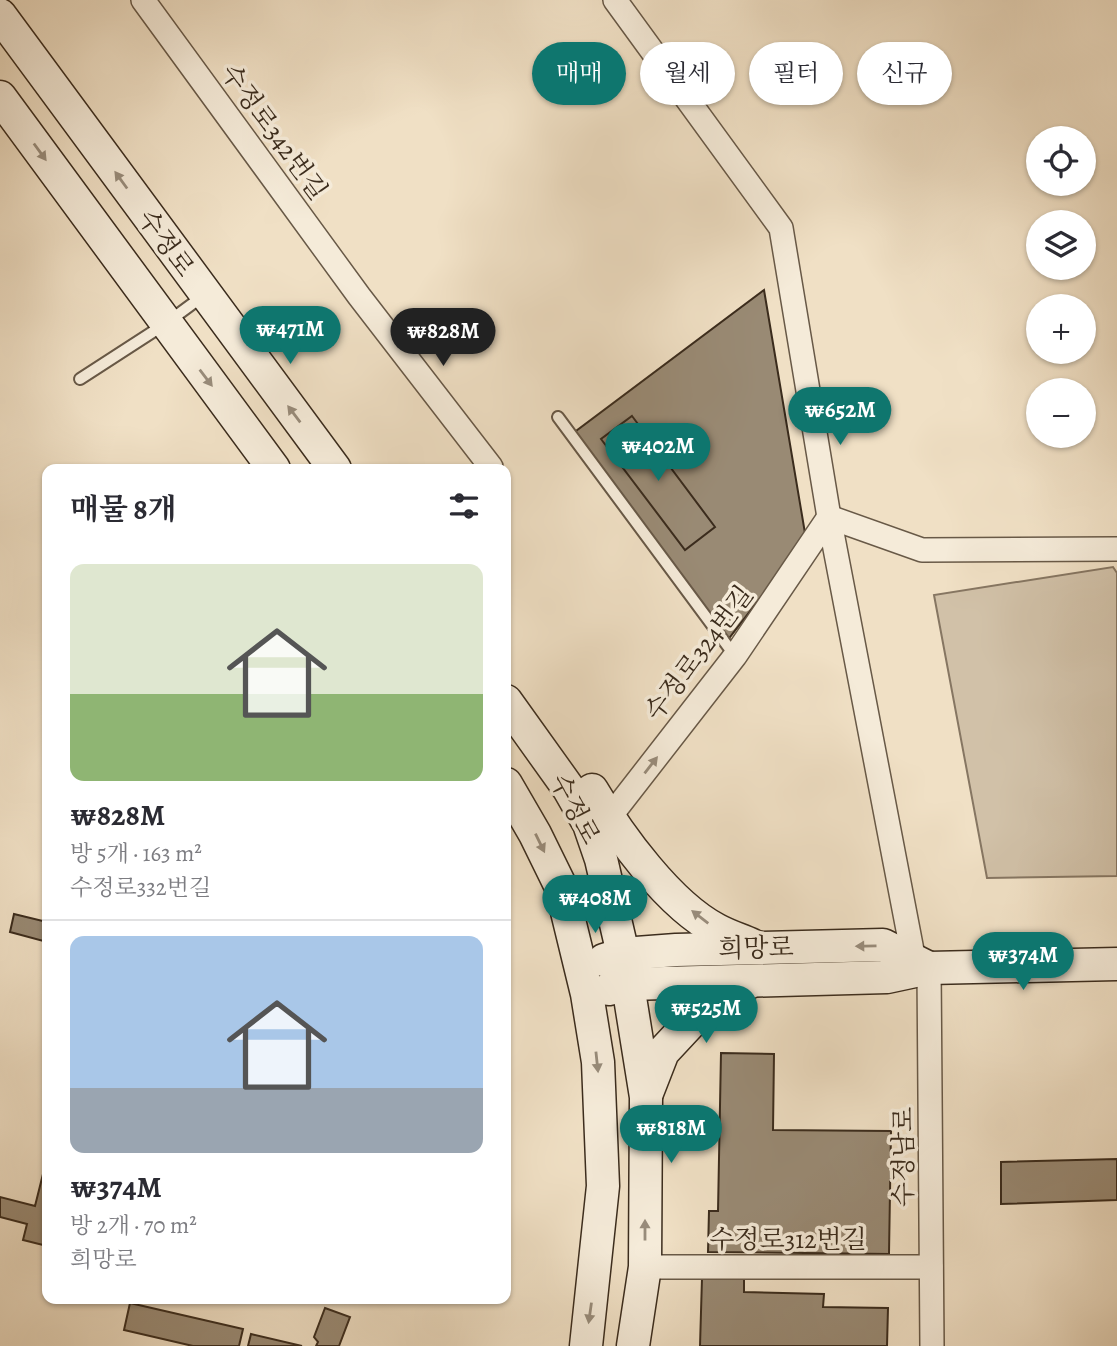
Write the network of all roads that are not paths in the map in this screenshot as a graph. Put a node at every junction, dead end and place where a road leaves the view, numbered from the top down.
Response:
1 (143, 0) edge
2 (615, 0) edge
3 (0, 15) edge
4 (0, 97) edge
5 (204, 295) junction
6 (165, 324) junction
7 (80, 379) dead end
8 (558, 417) dead end
9 (270, 464) edge
10 (331, 464) edge
11 (489, 464) edge
12 (829, 517) junction
13 (1117, 549) edge
14 (735, 656) junction
15 (511, 708) edge
16 (526, 729) junction
17 (511, 793) edge
18 (609, 818) junction
19 (760, 948) junction
20 (1117, 964) edge
21 (921, 965) junction
22 (626, 969) junction
23 (584, 981) junction
24 (751, 981) junction
25 (646, 1097) junction
26 (645, 1266) junction
27 (931, 1267) junction
28 (586, 1346) edge
29 (633, 1346) edge
30 (932, 1346) edge

1 - 11 street, 수정로342번길
2 - 12 street, 수정남로
5 -> 3 main road, 수정로
4 -> 6 main road, 수정로
5 - 6 lane
10 -> 5 main road, 수정로
6 - 7 lane
6 -> 9 main road, 수정로
8 - 14 lane
12 - 13 street
12 - 14 street, 수정로324번길
12 - 21 street, 수정남로
18 -> 14 street, 수정로324번길
15 - 16 main road, 수정로
16 - 18 main road
16 - 22 main road, 수정로
17 -> 23 main road, 수정로
19 -> 18 main road
21 -> 19 main road, 희망로
19 - 22 main road, 희망로
20 - 21 main road, 희망로
21 - 24 main road, 희망로
21 - 27 street, 수정남로
22 - 23 main road, 희망로
22 - 24 main road, 희망로
22 - 25 main road, 수정로
23 -> 28 main road, 수정로
24 - 25 main road
26 -> 25 main road, 수정로
26 - 27 street, 수정로312번길
26 - 29 main road, 수정로
27 - 30 street, 수정남로

